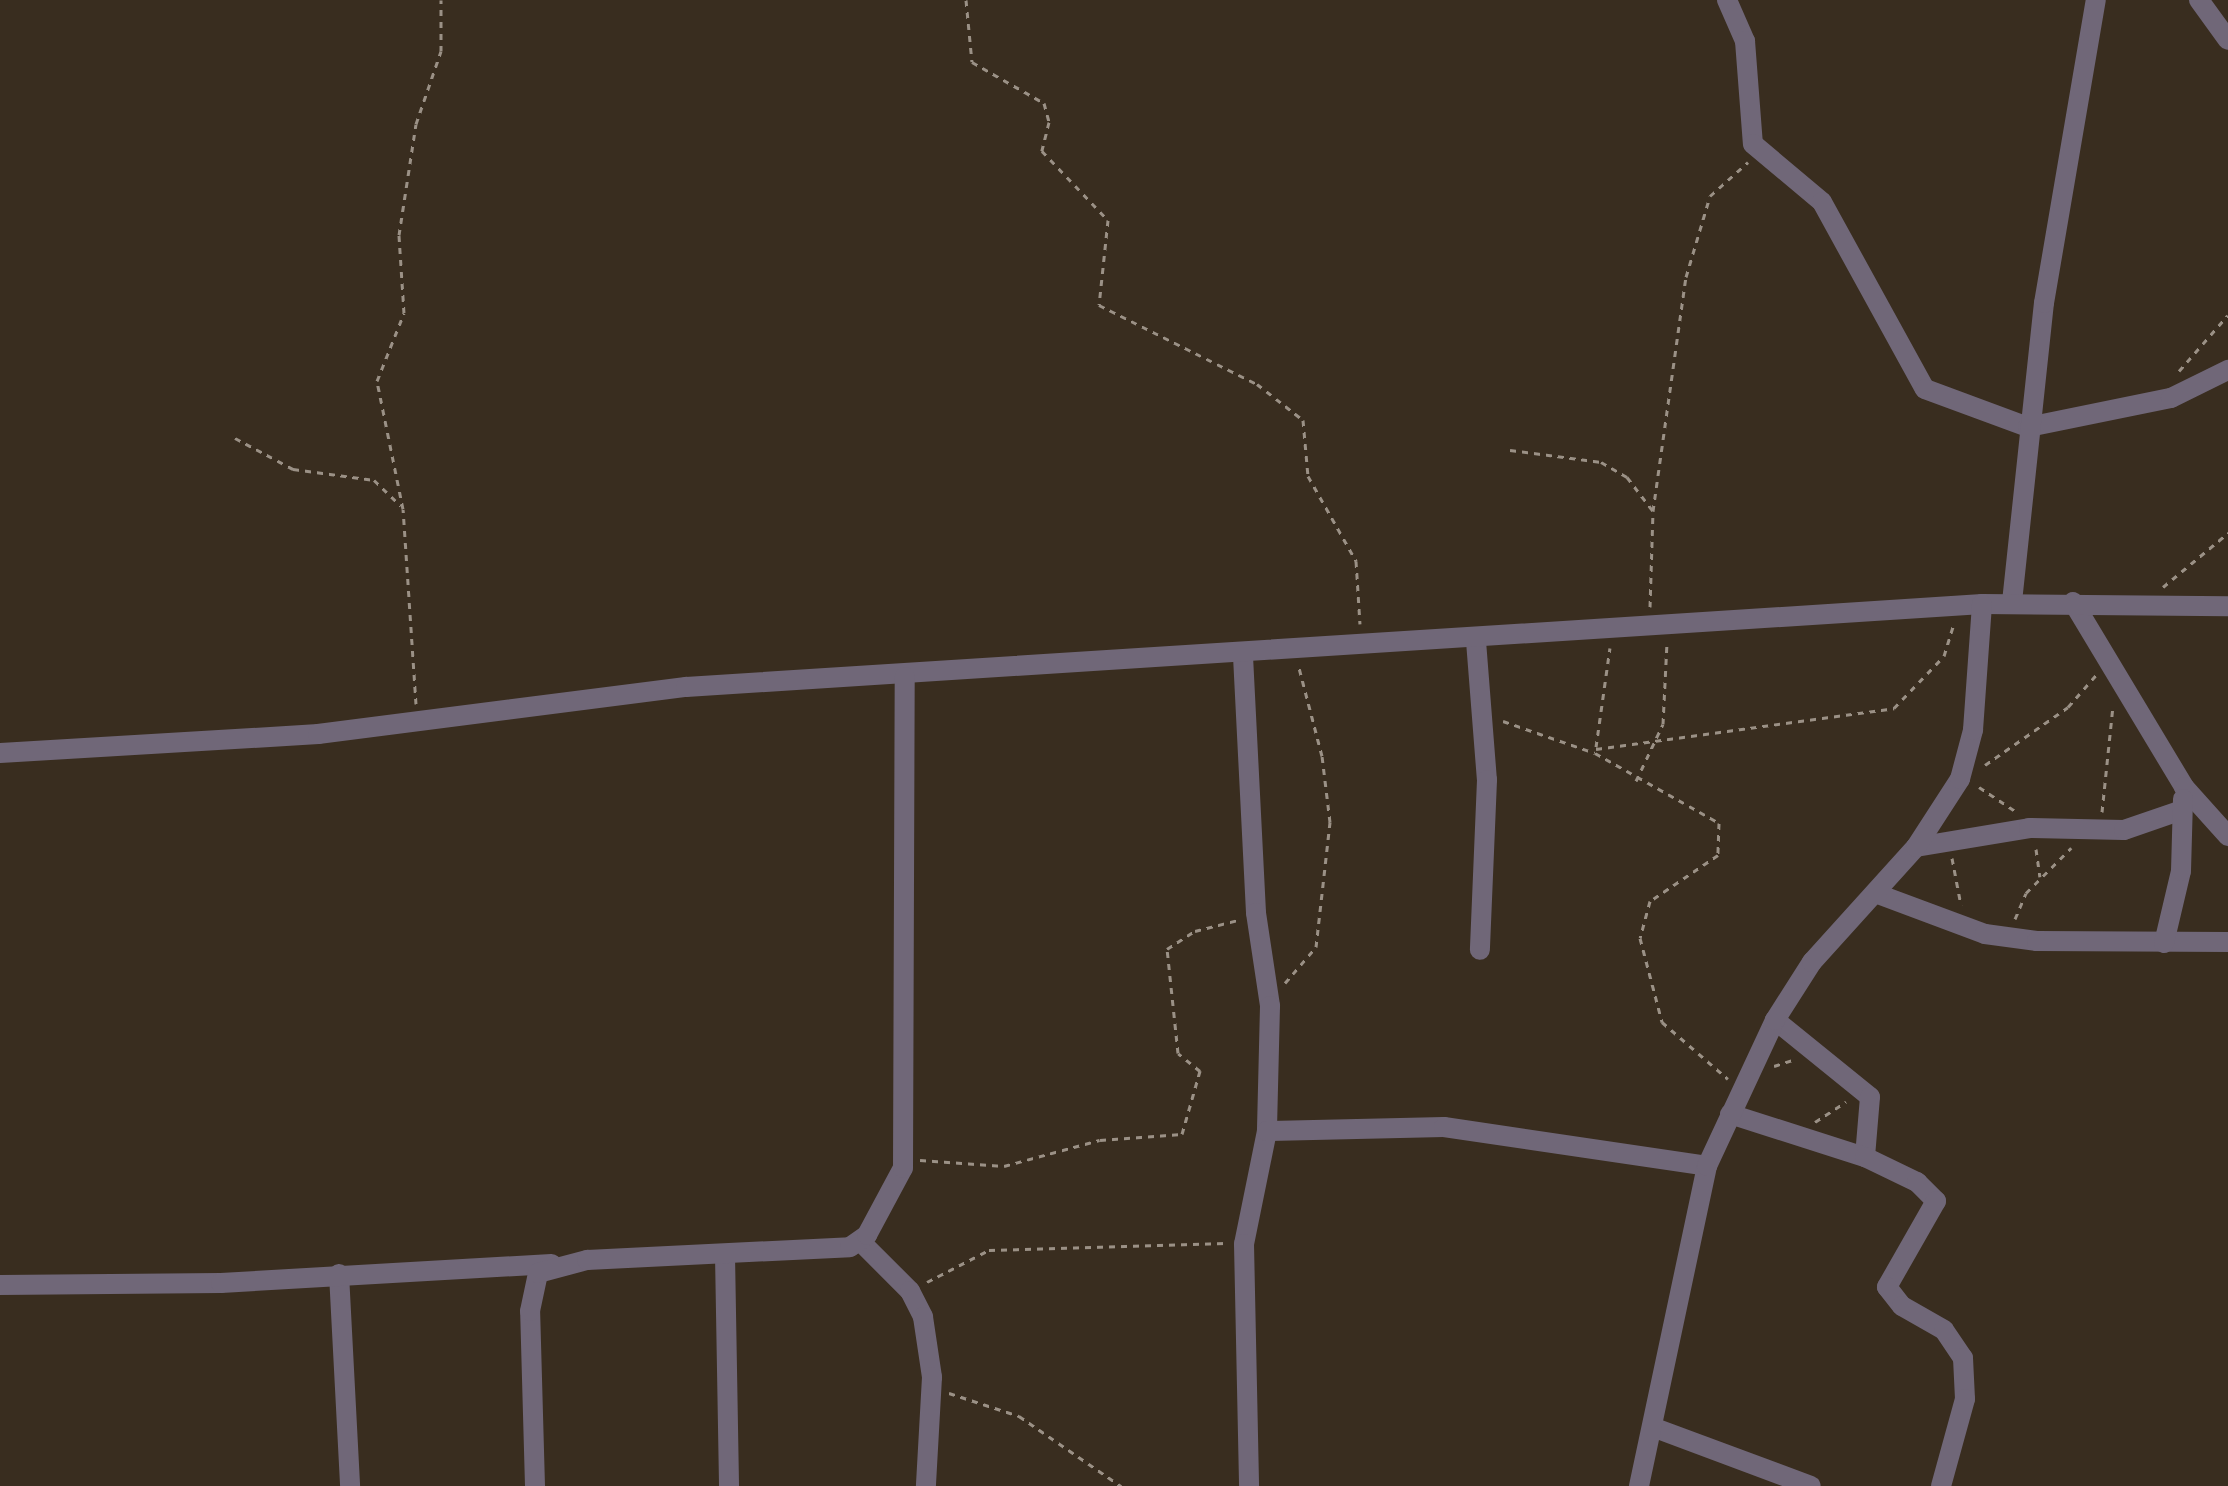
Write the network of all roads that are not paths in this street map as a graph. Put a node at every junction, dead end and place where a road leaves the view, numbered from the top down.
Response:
1 (1727, 0) edge
2 (2096, 0) edge
3 (2199, 0) edge
4 (2228, 40) edge
5 (2228, 370) edge
6 (2028, 427) junction
7 (2012, 602) junction
8 (2073, 602) junction
9 (1982, 604) junction
10 (2228, 606) edge
11 (1476, 641) junction
12 (1243, 656) junction
13 (905, 677) junction
14 (0, 753) edge
15 (2184, 787) junction
16 (2182, 810) junction
17 (2228, 836) edge
18 (1916, 847) junction
19 (1875, 893) junction
20 (2228, 942) edge
21 (2164, 943) junction
22 (1480, 950) dead end
23 (1775, 1020) junction
24 (1730, 1114) junction
25 (1267, 1131) junction
26 (1865, 1157) junction
27 (1707, 1166) junction
28 (862, 1243) junction
29 (725, 1255) junction
30 (551, 1264) junction
31 (339, 1274) junction
32 (0, 1285) edge
33 (1655, 1428) junction
34 (350, 1486) edge
35 (535, 1486) edge
36 (729, 1486) edge
37 (926, 1486) edge
38 (1249, 1486) edge
39 (1639, 1486) edge
40 (1811, 1486) edge
41 (1941, 1486) edge

1 - 6 street
2 - 6 street
3 - 4 street
5 - 6 street
6 - 7 street
7 - 8 street
7 - 9 street
8 - 10 street
8 - 15 street
9 - 11 street
9 - 18 street
11 - 12 street
11 - 22 street
12 - 13 street
12 - 25 street
13 - 14 street
13 - 28 street
15 - 16 street
15 - 17 street
16 - 18 street
16 - 21 street
18 - 19 street
19 - 21 street
19 - 23 street
20 - 21 street
23 - 24 street
23 - 26 street
24 - 26 street
24 - 27 street
25 - 27 street
25 - 38 street
26 - 41 street
27 - 33 street
28 - 29 street
28 - 37 street
29 - 30 street
29 - 36 street
30 - 31 street
30 - 35 street
31 - 32 street
31 - 34 street
33 - 39 street
33 - 40 street

